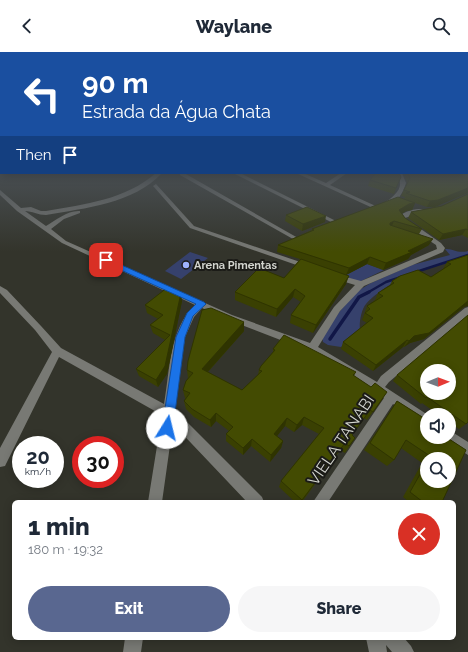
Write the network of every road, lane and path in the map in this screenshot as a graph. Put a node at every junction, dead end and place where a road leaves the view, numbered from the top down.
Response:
1 (4, 196) edge
2 (119, 196) edge
3 (164, 196) edge
4 (223, 196) edge
5 (285, 196) edge
6 (348, 196) edge
7 (397, 196) edge
8 (395, 200) junction
9 (402, 203) edge
10 (409, 205) edge
11 (20, 210) junction
12 (74, 211) junction
13 (330, 225) edge
14 (47, 229) junction
15 (302, 236) edge
16 (295, 238) junction
17 (420, 240) edge
18 (288, 242) edge
19 (441, 246) junction
20 (321, 270) edge
21 (328, 273) edge
22 (361, 284) junction
23 (0, 289) edge
24 (202, 304) junction
25 (468, 310) edge
26 (312, 348) junction
27 (57, 351) junction
28 (378, 388) junction
29 (391, 397) junction
30 (170, 413) junction
31 (420, 416) edge
32 (456, 441) edge
33 (468, 449) edge
34 (0, 461) edge
35 (156, 500) edge
36 (255, 500) edge
37 (321, 500) edge
38 (134, 640) edge
39 (375, 640) edge
40 (393, 640) edge
41 (132, 652) edge
42 (378, 652) edge
43 (405, 652) edge

1 - 11 street
2 - 12 street
3 - 20 street
4 - 16 street
5 - 13 street
6 - 8 street
7 - 8 street
8 - 9 street
10 - 19 street
11 - 12 street
11 - 14 street
12 - 14 street
14 - 24 street
15 - 16 street
16 - 18 street
17 - 19 street
19 - 22 street
21 - 22 street
22 - 26 street
23 - 27 street
24 - 26 street
24 - 30 street
25 - 28 street
26 - 28 street
27 - 30 street
27 - 34 street
28 - 29 street
29 - 31 street
29 - 37 street, VIELA TANABI
30 - 35 street
30 - 36 street
32 - 33 street
38 - 41 street
39 - 42 street
40 - 43 street

